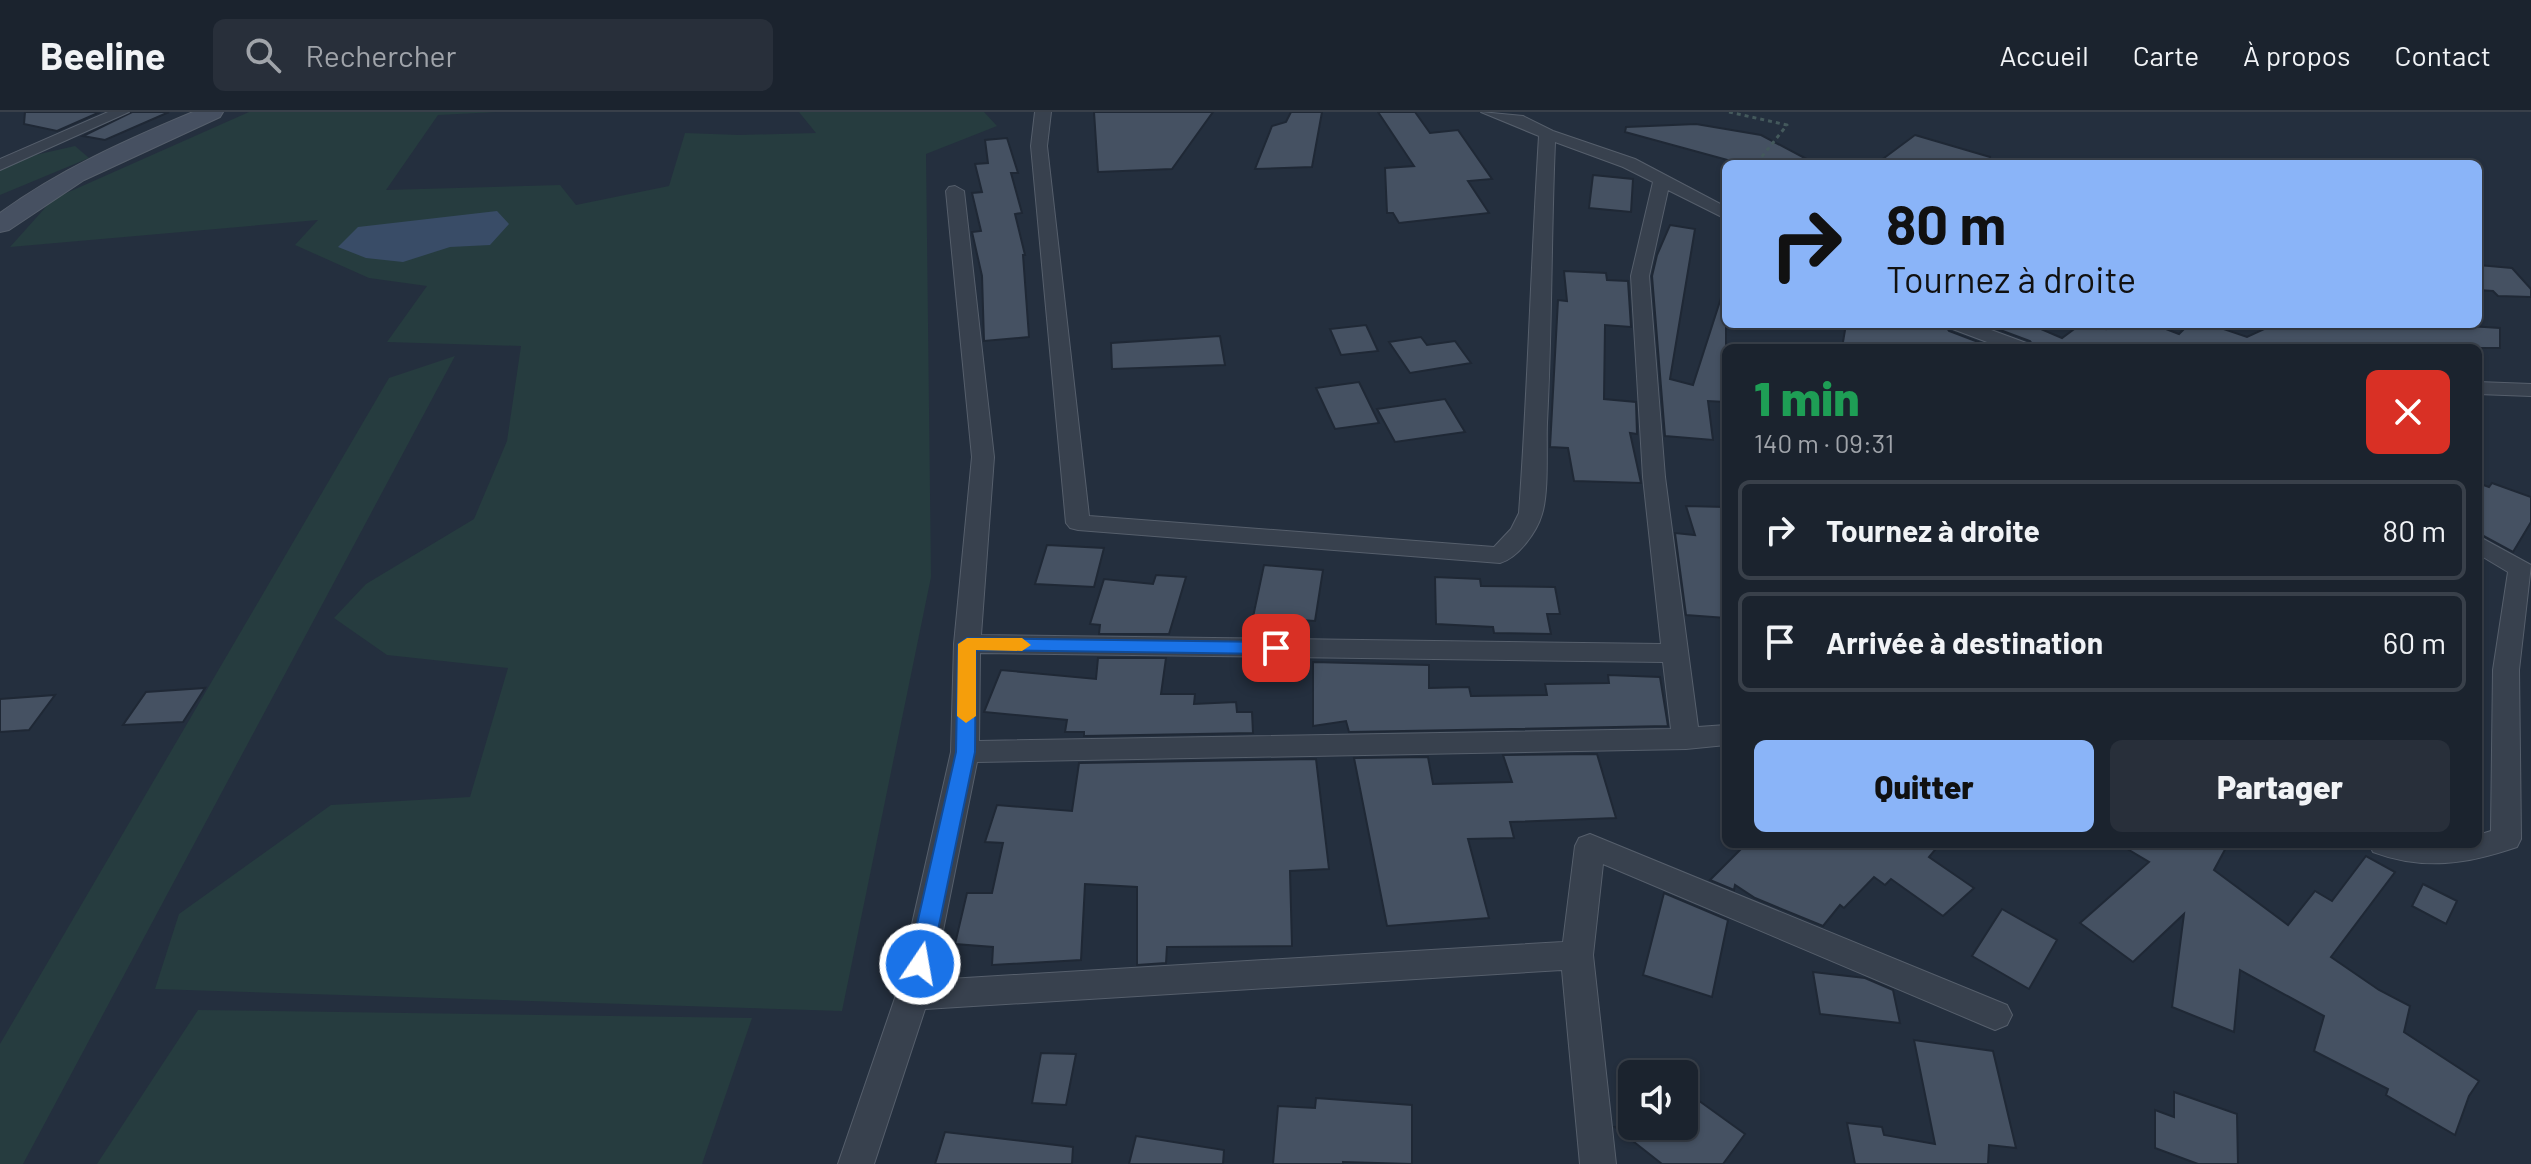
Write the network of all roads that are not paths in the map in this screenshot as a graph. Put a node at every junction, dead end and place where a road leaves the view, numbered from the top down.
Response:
1 (121, 112) edge
2 (212, 112) edge
3 (1043, 112) edge
4 (1489, 112) edge
5 (1547, 134) junction
6 (0, 165) edge
7 (1662, 178) junction
8 (955, 191) dead end
9 (1722, 212) edge
10 (0, 225) edge
11 (1968, 328) edge
12 (2011, 344) edge
13 (2482, 388) edge
14 (2531, 390) edge
15 (2482, 546) edge
16 (2526, 571) edge
17 (967, 644) junction
18 (1676, 653) junction
19 (1722, 735) edge
20 (1686, 739) junction
21 (965, 752) junction
22 (2482, 847) edge
23 (2392, 848) edge
24 (2478, 848) edge
25 (1577, 955) junction
26 (913, 995) junction
27 (1995, 1015) dead end
28 (856, 1164) edge
29 (1598, 1164) edge

1 - 6 street
2 - 10 main road
3 - 5 street
4 - 5 street
5 - 7 street
7 - 9 street
7 - 18 street
8 - 17 street
11 - 12 street
13 - 14 street
15 - 16 street
16 - 22 street
17 - 18 street
17 - 21 street
18 - 20 street
19 - 20 street
20 - 21 street
21 - 26 street
23 - 24 street
25 - 26 street
25 - 27 street
25 - 29 street
26 - 28 street

